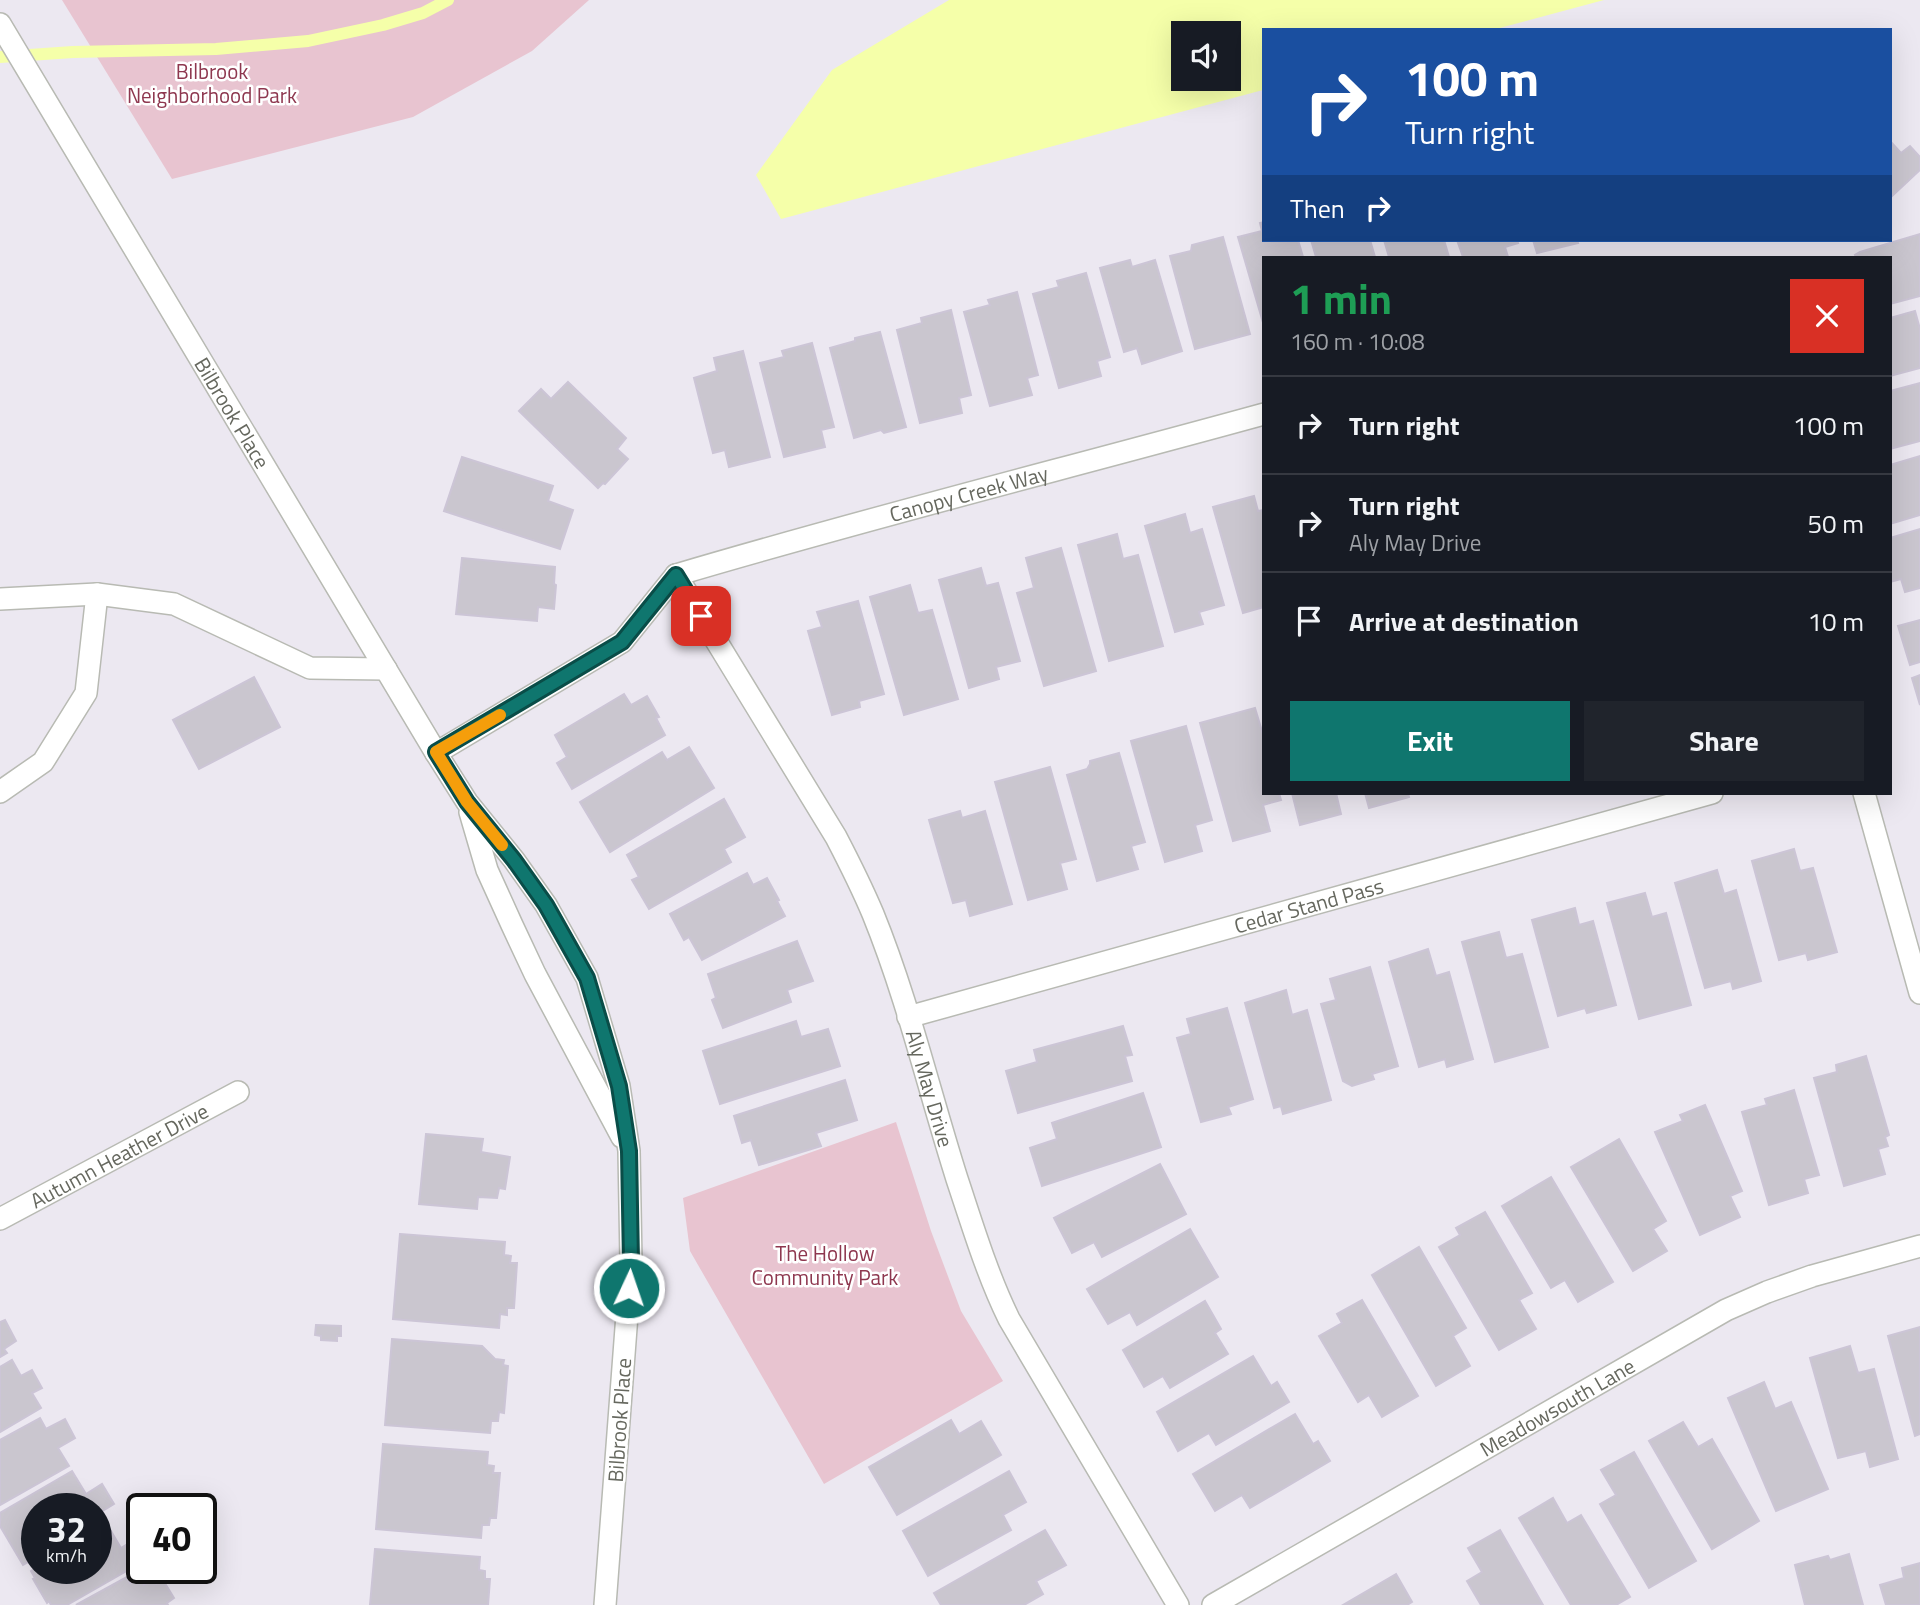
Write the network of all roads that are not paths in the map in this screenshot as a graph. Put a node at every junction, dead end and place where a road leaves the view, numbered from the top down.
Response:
1 (0, 24) edge
2 (1262, 415) edge
3 (676, 575) junction
4 (97, 594) junction
5 (0, 600) edge
6 (386, 669) junction
7 (436, 752) junction
8 (0, 792) edge
9 (1705, 795) edge
10 (1865, 795) edge
11 (467, 802) junction
12 (1920, 993) edge
13 (908, 1017) junction
14 (238, 1091) dead end
15 (629, 1151) junction
16 (0, 1219) edge
17 (1920, 1246) edge
18 (605, 1605) edge
19 (1178, 1605) edge
20 (1213, 1605) edge

1 - 6 street, Bilbrook Place
2 - 3 street, Canopy Creek Way
3 - 7 street
3 - 13 street, Aly May Drive
4 - 5 street
4 - 6 street
4 - 8 street
6 - 7 street, Bilbrook Place
7 - 11 street, Bilbrook Place
9 - 13 street, Cedar Stand Pass
10 - 12 street
11 - 15 street, Bilbrook Place
11 - 15 street, Bilbrook Place
13 - 19 street, Aly May Drive
14 - 16 street, Autumn Heather Drive
15 - 18 street, Bilbrook Place
17 - 20 street, Meadowsouth Lane

